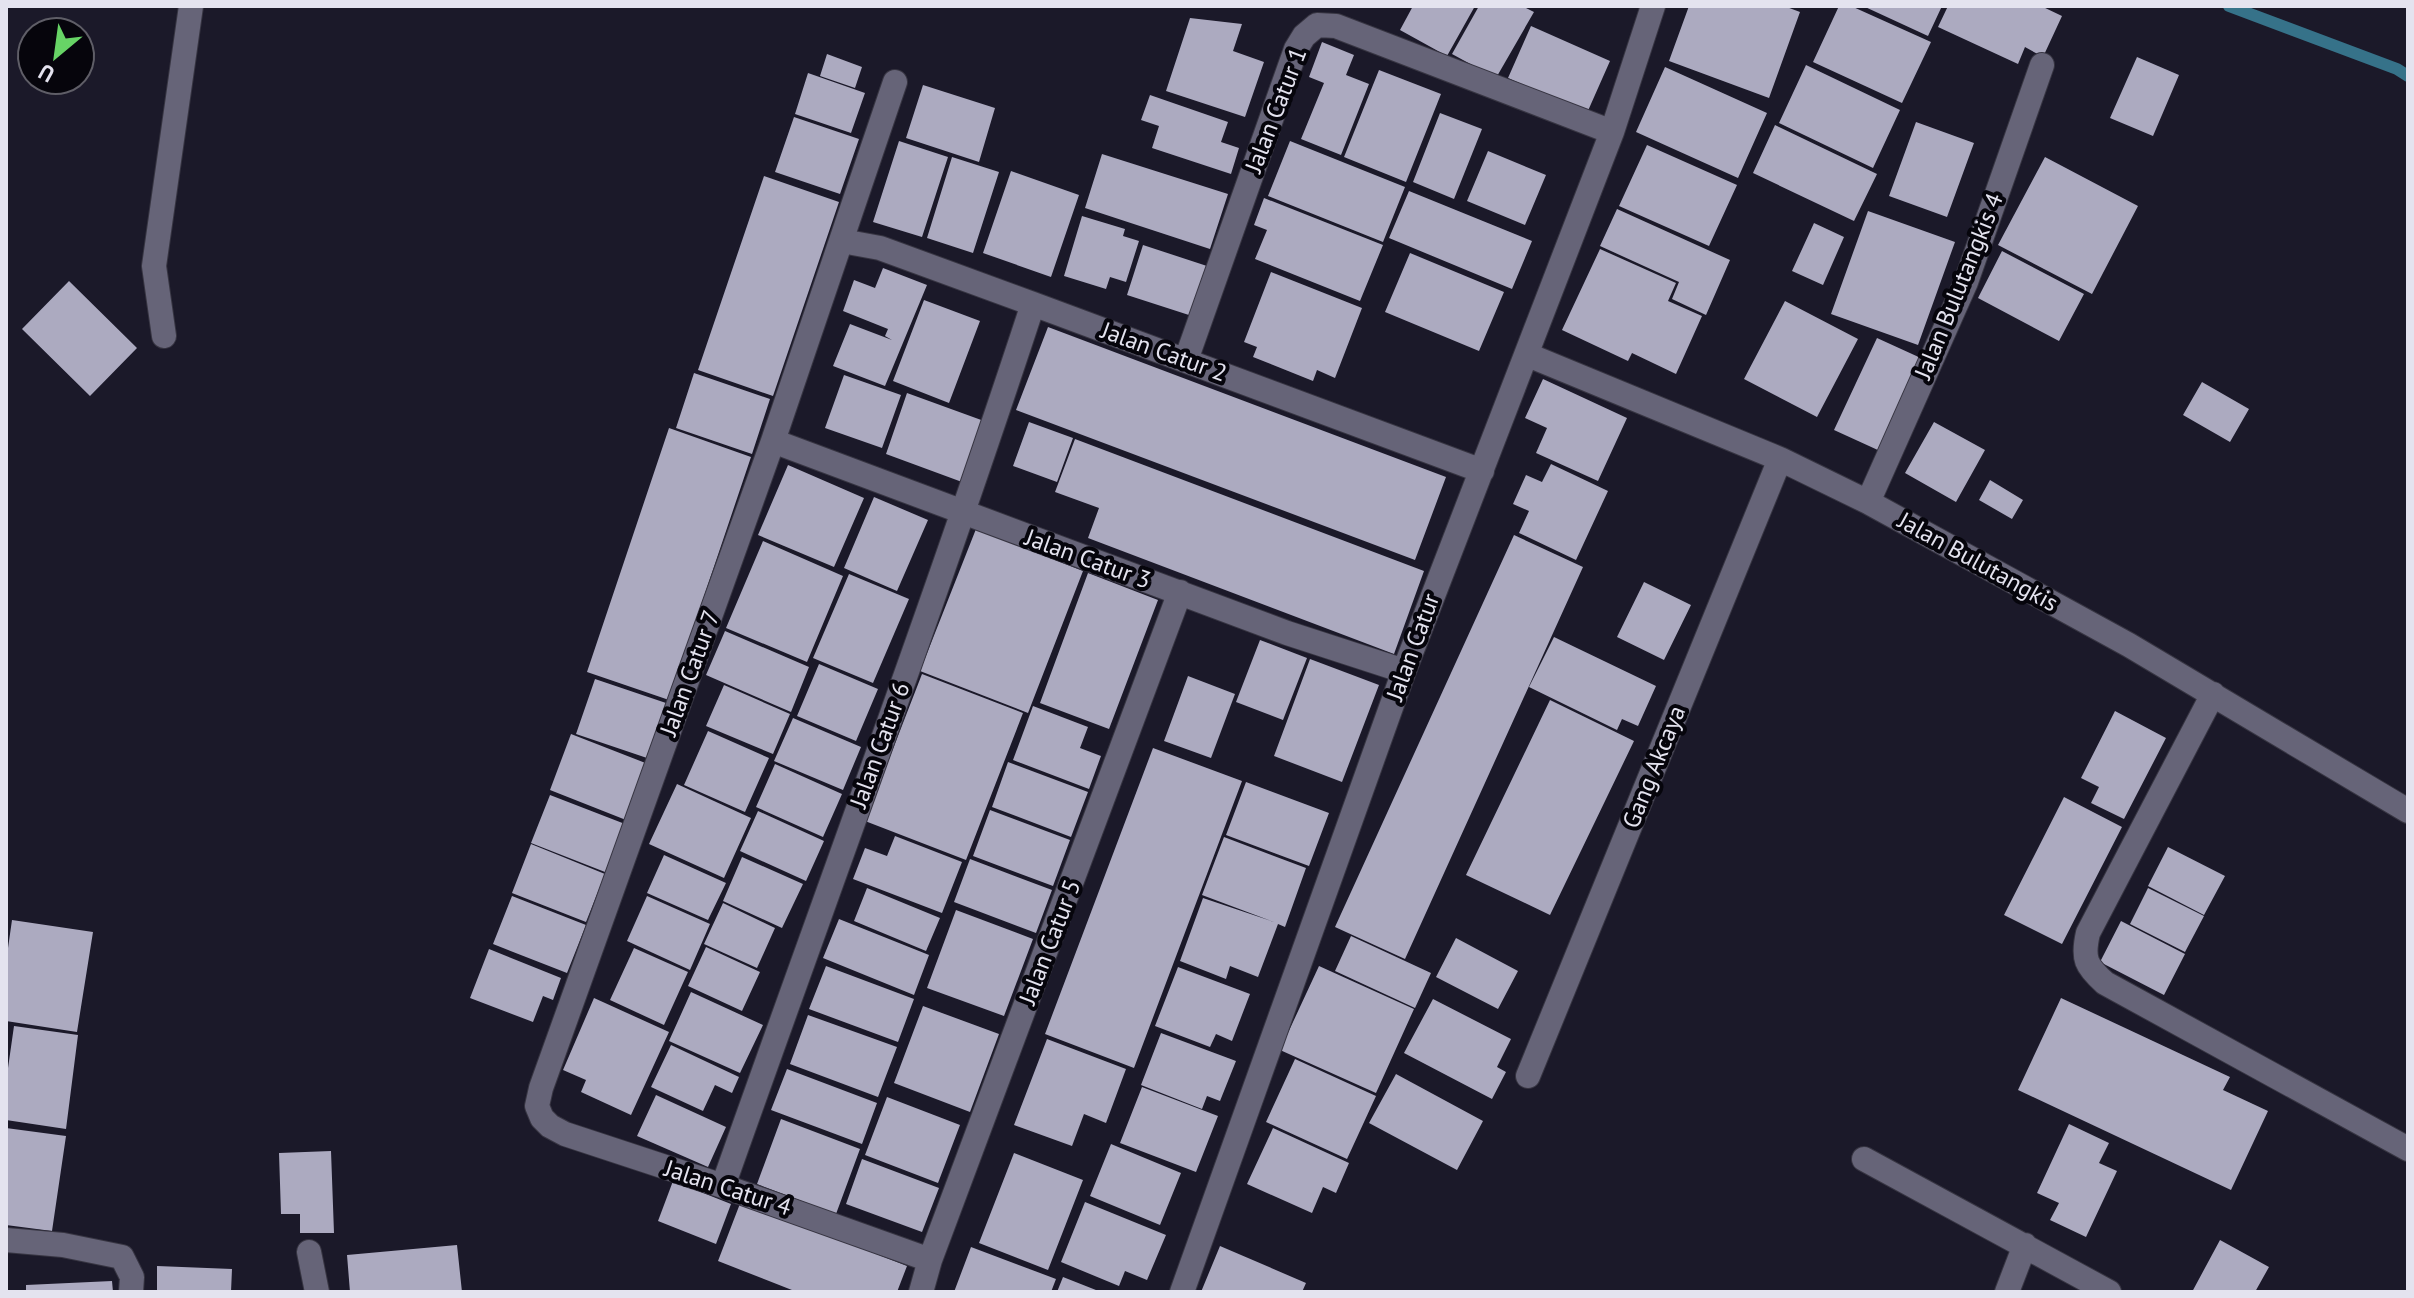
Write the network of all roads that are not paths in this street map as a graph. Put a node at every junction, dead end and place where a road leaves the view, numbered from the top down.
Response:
1 (191, 6) edge
2 (1653, 6) edge
3 (2042, 65) dead end
4 (895, 82) dead end
5 (1612, 132) junction
6 (842, 241) junction
7 (1033, 304) junction
8 (164, 336) dead end
9 (1528, 355) junction
10 (1186, 360) junction
11 (773, 441) junction
12 (1780, 459) junction
13 (1482, 471) junction
14 (1868, 502) junction
15 (964, 514) junction
16 (1180, 592) junction
17 (1404, 671) junction
18 (2213, 694) junction
19 (2408, 811) edge
20 (1528, 1076) dead end
21 (537, 1106) joint
22 (2408, 1149) edge
23 (1864, 1159) dead end
24 (723, 1186) junction
25 (6, 1240) edge
26 (2025, 1245) junction
27 (309, 1252) dead end
28 (930, 1260) junction
29 (131, 1292) edge
30 (317, 1292) edge
31 (921, 1292) edge
32 (1182, 1292) edge
33 (2007, 1292) edge
34 (2109, 1292) edge

1 - 8 street
2 - 5 street, Jalan Catur
3 - 14 street, Jalan Bulutangkis 4
4 - 6 street, Jalan Catur 7
5 - 9 street, Jalan Catur
5 - 10 street, Jalan Catur 1
6 - 7 street, Jalan Catur 2
6 - 11 street, Jalan Catur 7
7 - 10 street, Jalan Catur 2
7 - 15 street, Jalan Catur 6
9 - 12 street, Jalan Bulutangkis
9 - 13 street, Jalan Catur
10 - 13 street, Jalan Catur 2
11 - 15 street, Jalan Catur 3
11 - 21 street, Jalan Catur 7
12 - 14 street, Jalan Bulutangkis
12 - 20 street, Gang Akcaya
13 - 17 street, Jalan Catur
14 - 18 street, Jalan Bulutangkis
15 - 16 street, Jalan Catur 3
15 - 24 street, Jalan Catur 6
16 - 17 street, Jalan Catur 3
16 - 28 street, Jalan Catur 5
17 - 32 street, Jalan Catur
18 - 19 street, Jalan Bulutangkis
18 - 22 street
21 - 24 street, Jalan Catur 4
23 - 26 street
24 - 28 street, Jalan Catur 4
25 - 29 street
26 - 33 street
26 - 34 street
27 - 30 street
28 - 31 street, Jalan Catur 5

